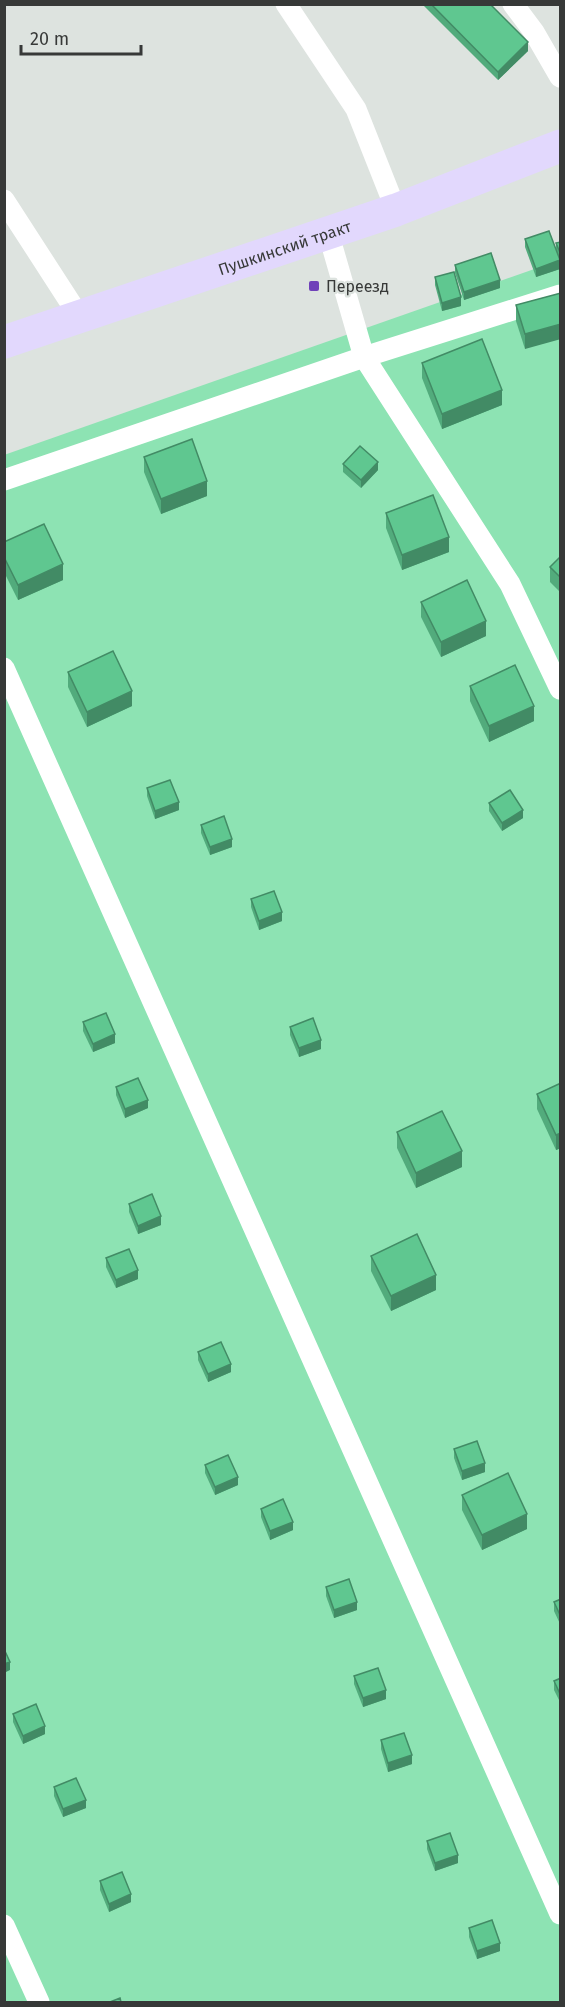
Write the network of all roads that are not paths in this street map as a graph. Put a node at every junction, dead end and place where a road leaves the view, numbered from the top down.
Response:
1 (286, 4) edge
2 (513, 4) edge
3 (561, 77) edge
4 (561, 146) edge
5 (4, 200) edge
6 (396, 210) junction
7 (328, 232) junction
8 (561, 295) edge
9 (79, 316) junction
10 (4, 342) edge
11 (364, 357) junction
12 (4, 480) edge
13 (4, 668) edge
14 (561, 690) edge
15 (561, 1914) edge
16 (4, 1925) edge
17 (39, 2002) edge

1 - 6 lane
2 - 3 lane
4 - 6 main road, Пушкинский тракт
5 - 9 lane
6 - 7 main road, Пушкинский тракт
7 - 9 main road, Пушкинский тракт
7 - 11 lane
8 - 11 lane
9 - 10 main road, Пушкинский тракт
11 - 12 lane
11 - 14 lane
13 - 15 lane
16 - 17 lane

